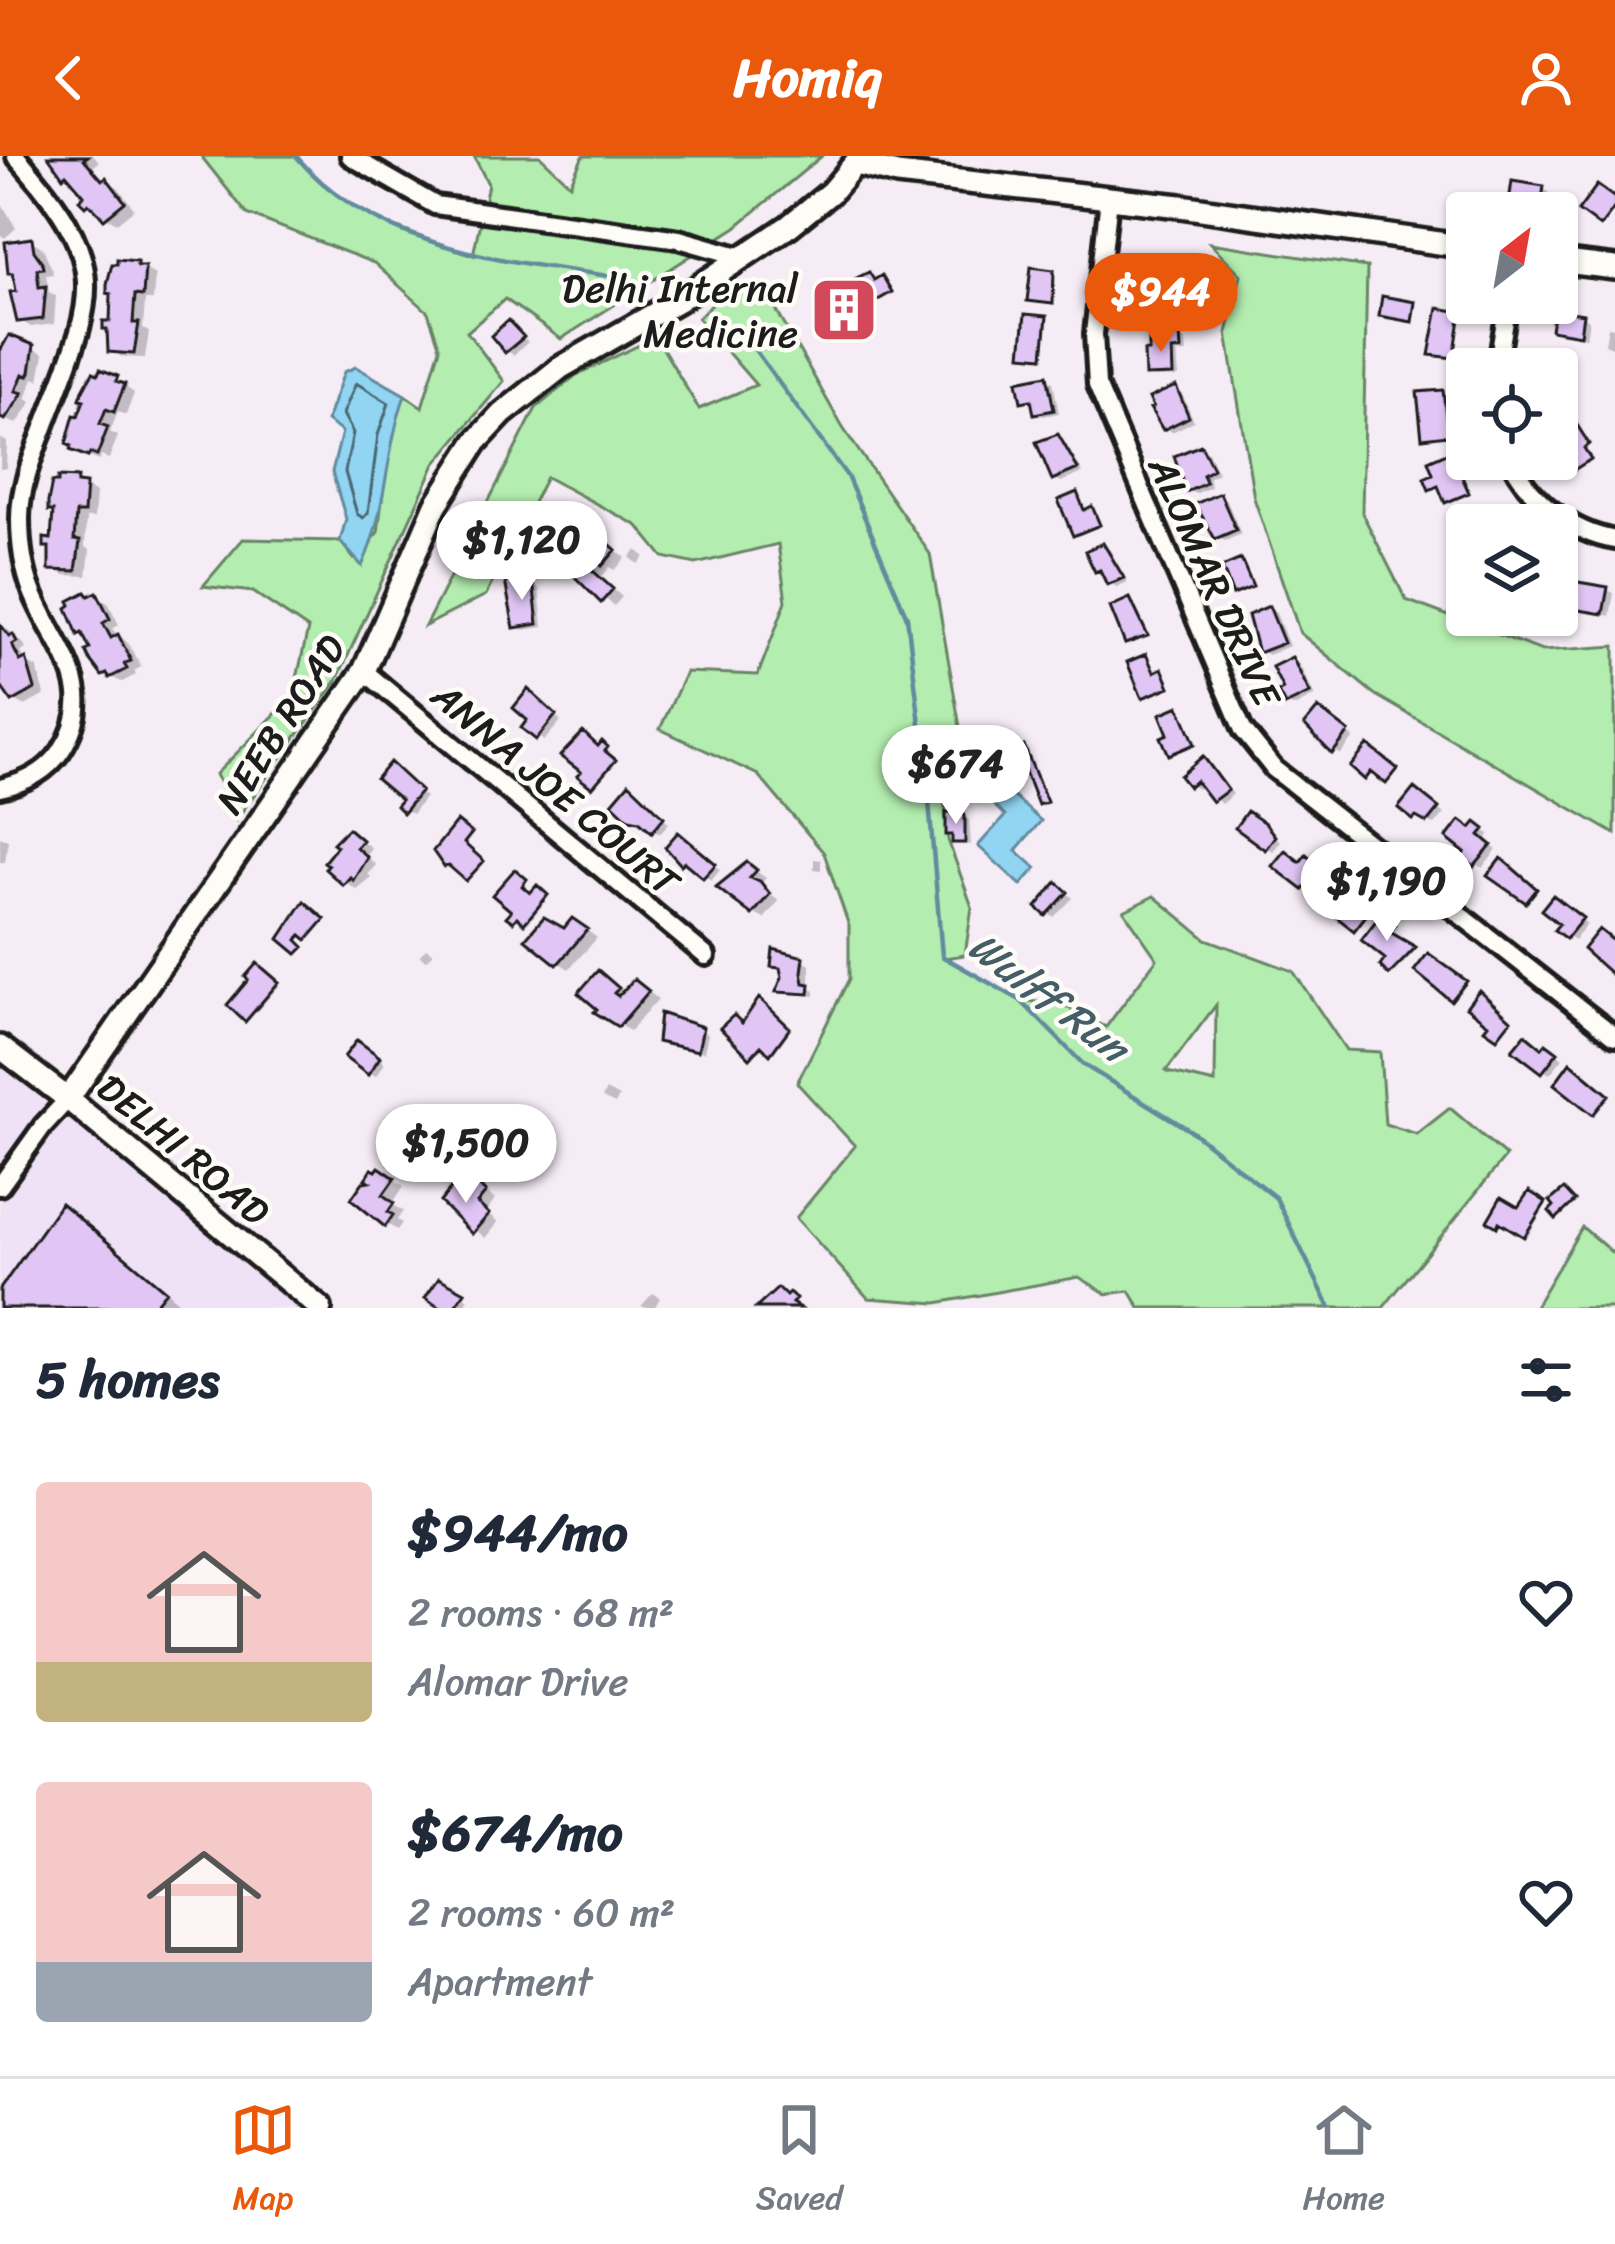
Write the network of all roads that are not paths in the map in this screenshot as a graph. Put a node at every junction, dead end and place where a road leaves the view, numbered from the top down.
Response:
1 (16, 156) edge
2 (350, 156) edge
3 (858, 160) edge
4 (1108, 198) junction
5 (1446, 244) edge
6 (742, 257) junction
7 (1578, 264) edge
8 (1615, 268) edge
9 (1526, 480) edge
10 (1615, 540) edge
11 (364, 671) junction
12 (0, 788) edge
13 (706, 956) dead end
14 (1615, 1036) edge
15 (0, 1047) edge
16 (68, 1099) junction
17 (0, 1186) edge
18 (320, 1308) edge

1 - 12 street
2 - 6 street
3 - 4 street
3 - 6 street, NEEB ROAD
4 - 5 street
4 - 14 street, ALOMAR DRIVE
6 - 11 street, NEEB ROAD
7 - 8 street
9 - 10 street
11 - 13 street, ANNA JOE COURT
11 - 16 street, NEEB ROAD
15 - 16 street, DELHI ROAD
16 - 17 street, NEEB ROAD
16 - 18 street, DELHI ROAD

